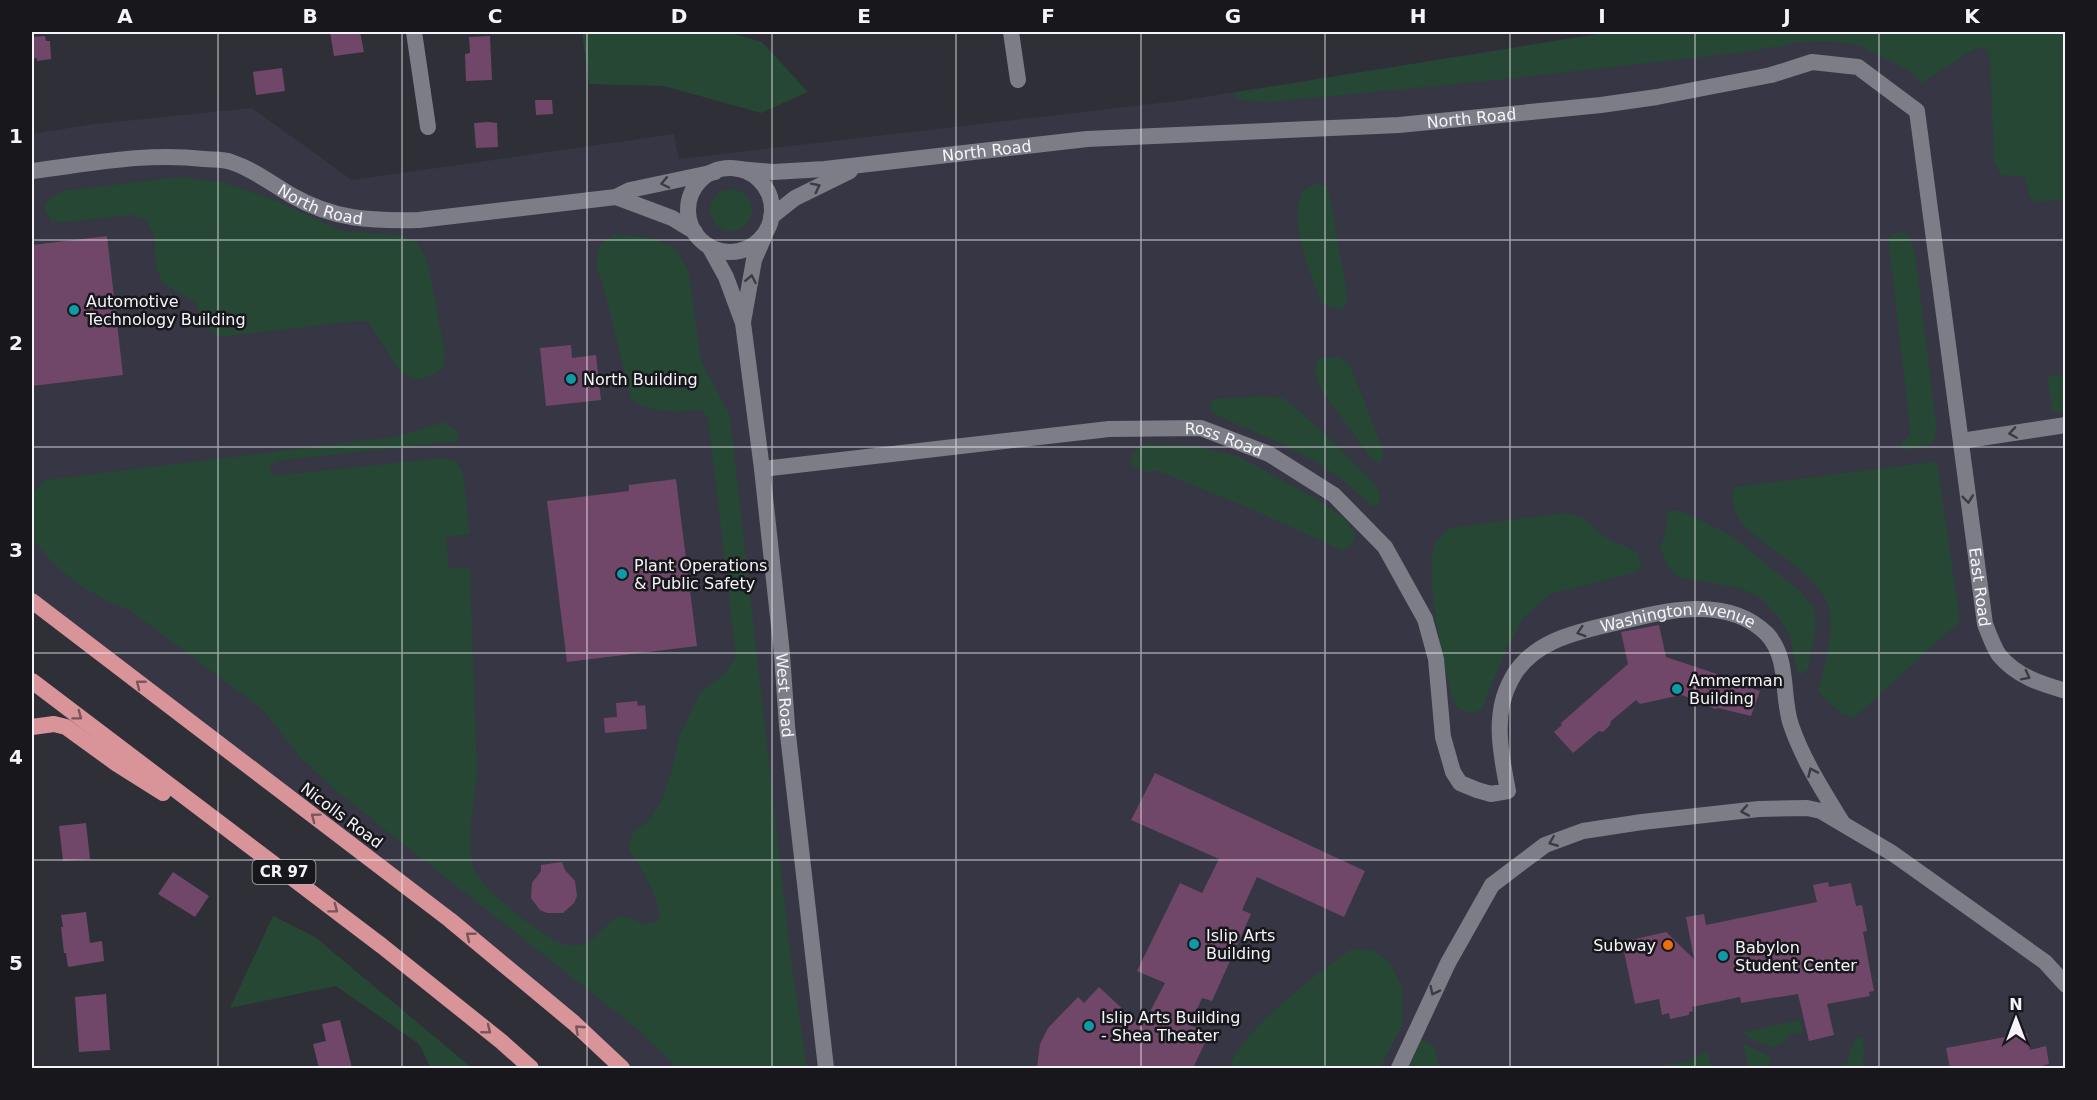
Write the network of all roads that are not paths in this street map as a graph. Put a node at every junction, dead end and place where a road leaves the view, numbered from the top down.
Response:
1 (414, 32) edge
2 (1011, 32) edge
3 (1018, 80) dead end
4 (428, 127) dead end
5 (865, 165) junction
6 (738, 169) junction
7 (32, 171) edge
8 (715, 171) junction
9 (616, 197) junction
10 (771, 217) junction
11 (695, 232) junction
12 (764, 236) junction
13 (709, 246) junction
14 (743, 323) junction
15 (2066, 425) edge
16 (1961, 441) junction
17 (762, 469) junction
18 (32, 601) edge
19 (32, 681) edge
20 (2066, 691) edge
21 (32, 727) edge
22 (1508, 791) joint
23 (1842, 822) junction
24 (248, 846) junction
25 (2066, 985) edge
26 (531, 1068) edge
27 (622, 1068) edge
28 (826, 1068) edge
29 (1399, 1068) edge

1 - 4 street
2 - 3 street
5 - 6 street, North Road
10 -> 5 street, North Road
5 - 16 street, North Road
6 - 8 street
6 - 10 street
7 - 9 street, North Road
8 -> 9 street, North Road
8 - 11 street
9 - 11 street, North Road
10 - 12 street
11 - 13 street
12 - 13 street
14 -> 12 street, West Road
13 - 14 street, West Road
14 - 17 street, West Road
15 -> 16 street
16 -> 20 street, East Road
17 - 22 street, Ross Road
17 - 28 street, West Road
27 -> 18 highway, Nicolls Road
19 -> 24 highway, CR 97
21 - 24 highway
23 -> 22 street, Washington Avenue
23 - 25 street, Washington Avenue
23 -> 29 street, Washington Avenue
24 -> 26 highway, CR 97

